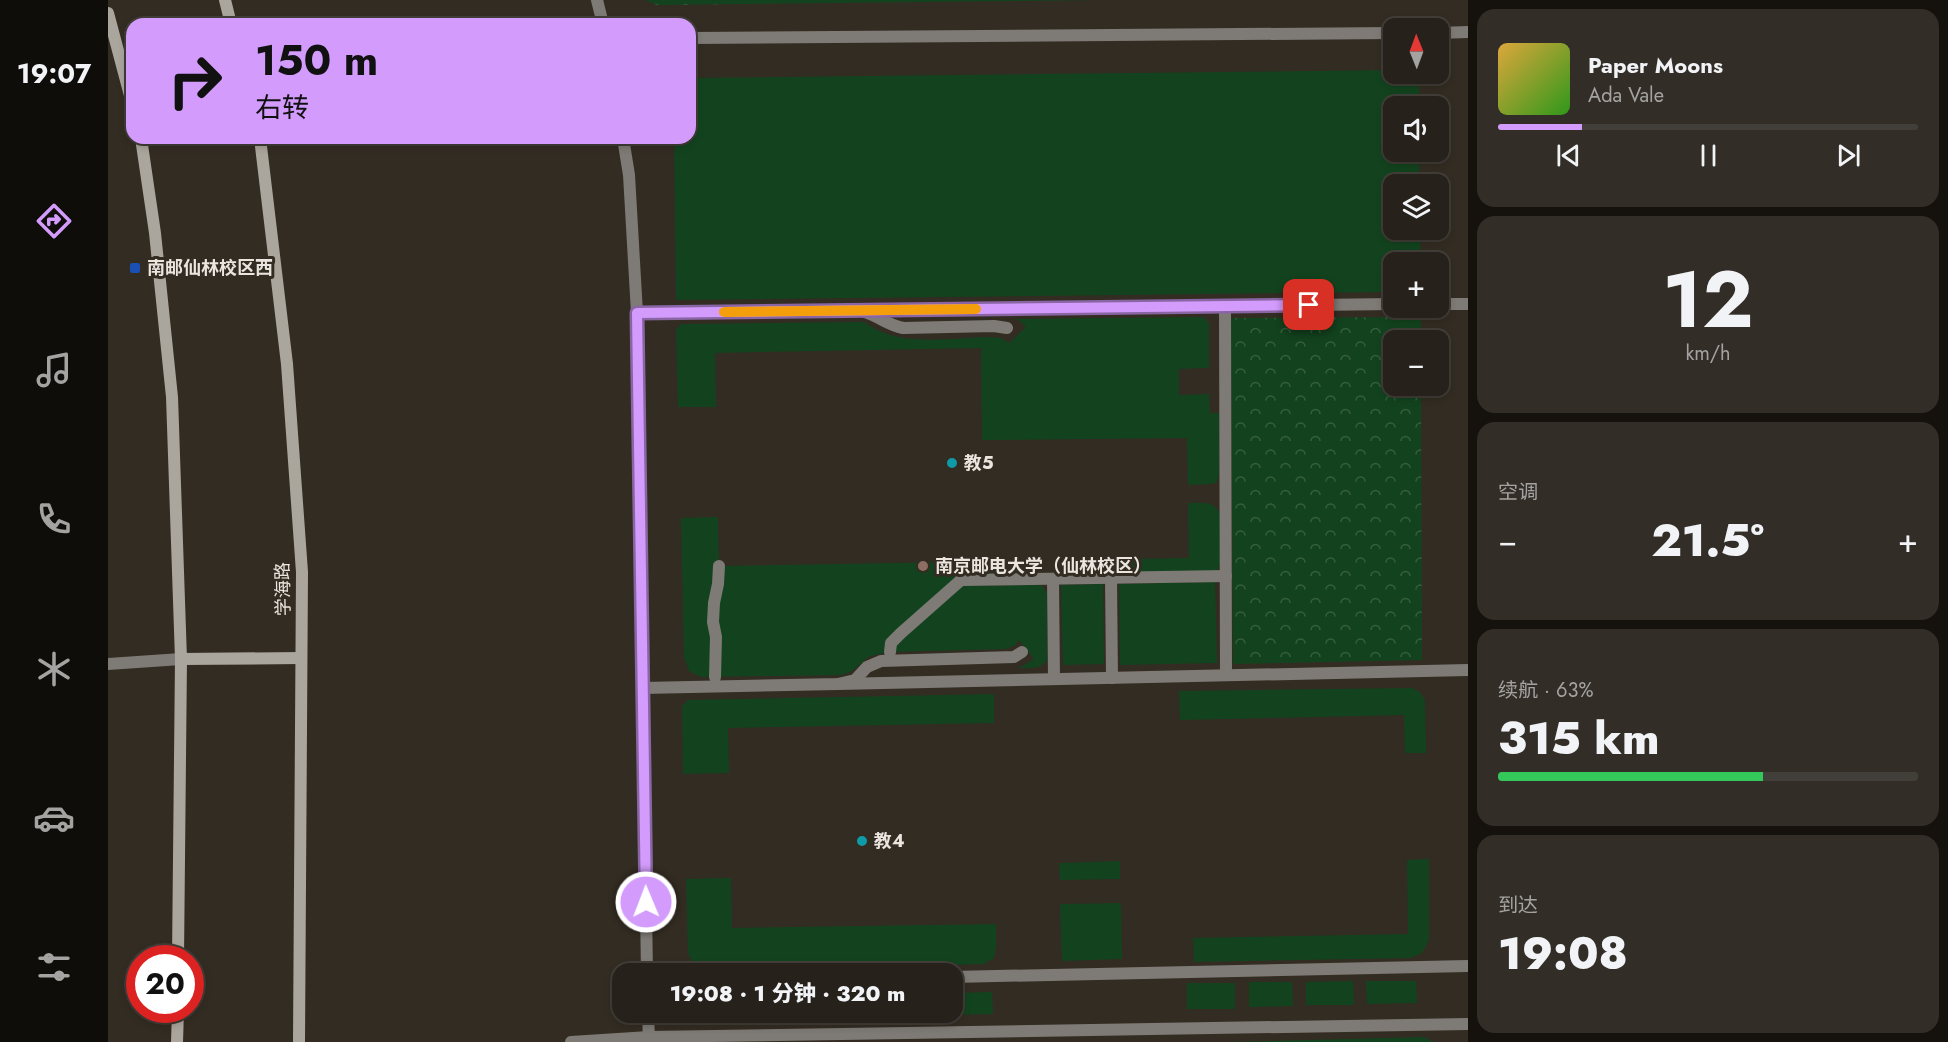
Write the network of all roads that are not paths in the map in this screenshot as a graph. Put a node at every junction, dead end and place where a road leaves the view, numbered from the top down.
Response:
1 (225, 0) edge
2 (597, 0) edge
3 (108, 13) edge
4 (230, 18) edge
5 (602, 18) edge
6 (1468, 32) edge
7 (1383, 33) edge
8 (1449, 33) edge
9 (696, 38) edge
10 (126, 80) edge
11 (142, 144) edge
12 (262, 144) edge
13 (624, 144) edge
14 (1383, 304) edge
15 (1449, 304) edge
16 (1468, 304) edge
17 (1225, 306) junction
18 (858, 310) junction
19 (637, 313) junction
20 (1007, 328) dead end
21 (961, 562) dead end
22 (719, 566) dead end
23 (1226, 576) junction
24 (1111, 578) junction
25 (1053, 579) junction
26 (961, 580) junction
27 (890, 652) dead end
28 (1022, 652) dead end
29 (301, 658) junction
30 (181, 659) junction
31 (108, 664) edge
32 (1468, 670) edge
33 (1226, 675) junction
34 (715, 676) dead end
35 (1112, 678) junction
36 (1054, 679) junction
37 (838, 684) junction
38 (642, 688) junction
39 (178, 945) edge
40 (647, 963) edge
41 (1468, 966) edge
42 (963, 976) edge
43 (178, 1023) edge
44 (648, 1023) edge
45 (1468, 1024) edge
46 (649, 1040) edge
47 (177, 1042) edge
48 (299, 1042) edge
49 (571, 1042) edge

1 - 4 main road
2 - 5 street
3 - 10 main road
6 - 8 street
7 - 9 street
11 - 30 main road
12 - 29 main road, 学海路
13 - 19 street
14 - 17 street
15 - 16 street
17 - 18 street
17 - 23 street
18 - 19 street
18 - 20 street
19 - 38 street
21 - 26 street
22 - 34 street
23 - 24 street
23 - 33 street
24 - 25 street
24 - 35 street
25 - 26 street
25 - 36 street
26 - 27 street
28 - 37 street
29 - 30 main road
29 - 48 main road, 学海路
30 - 31 street
30 - 39 main road
32 - 33 street
33 - 35 street
35 - 36 street
36 - 37 street
37 - 38 street
38 - 40 street
41 - 42 street
43 - 47 main road
44 - 46 street
45 - 46 street
46 - 49 street

